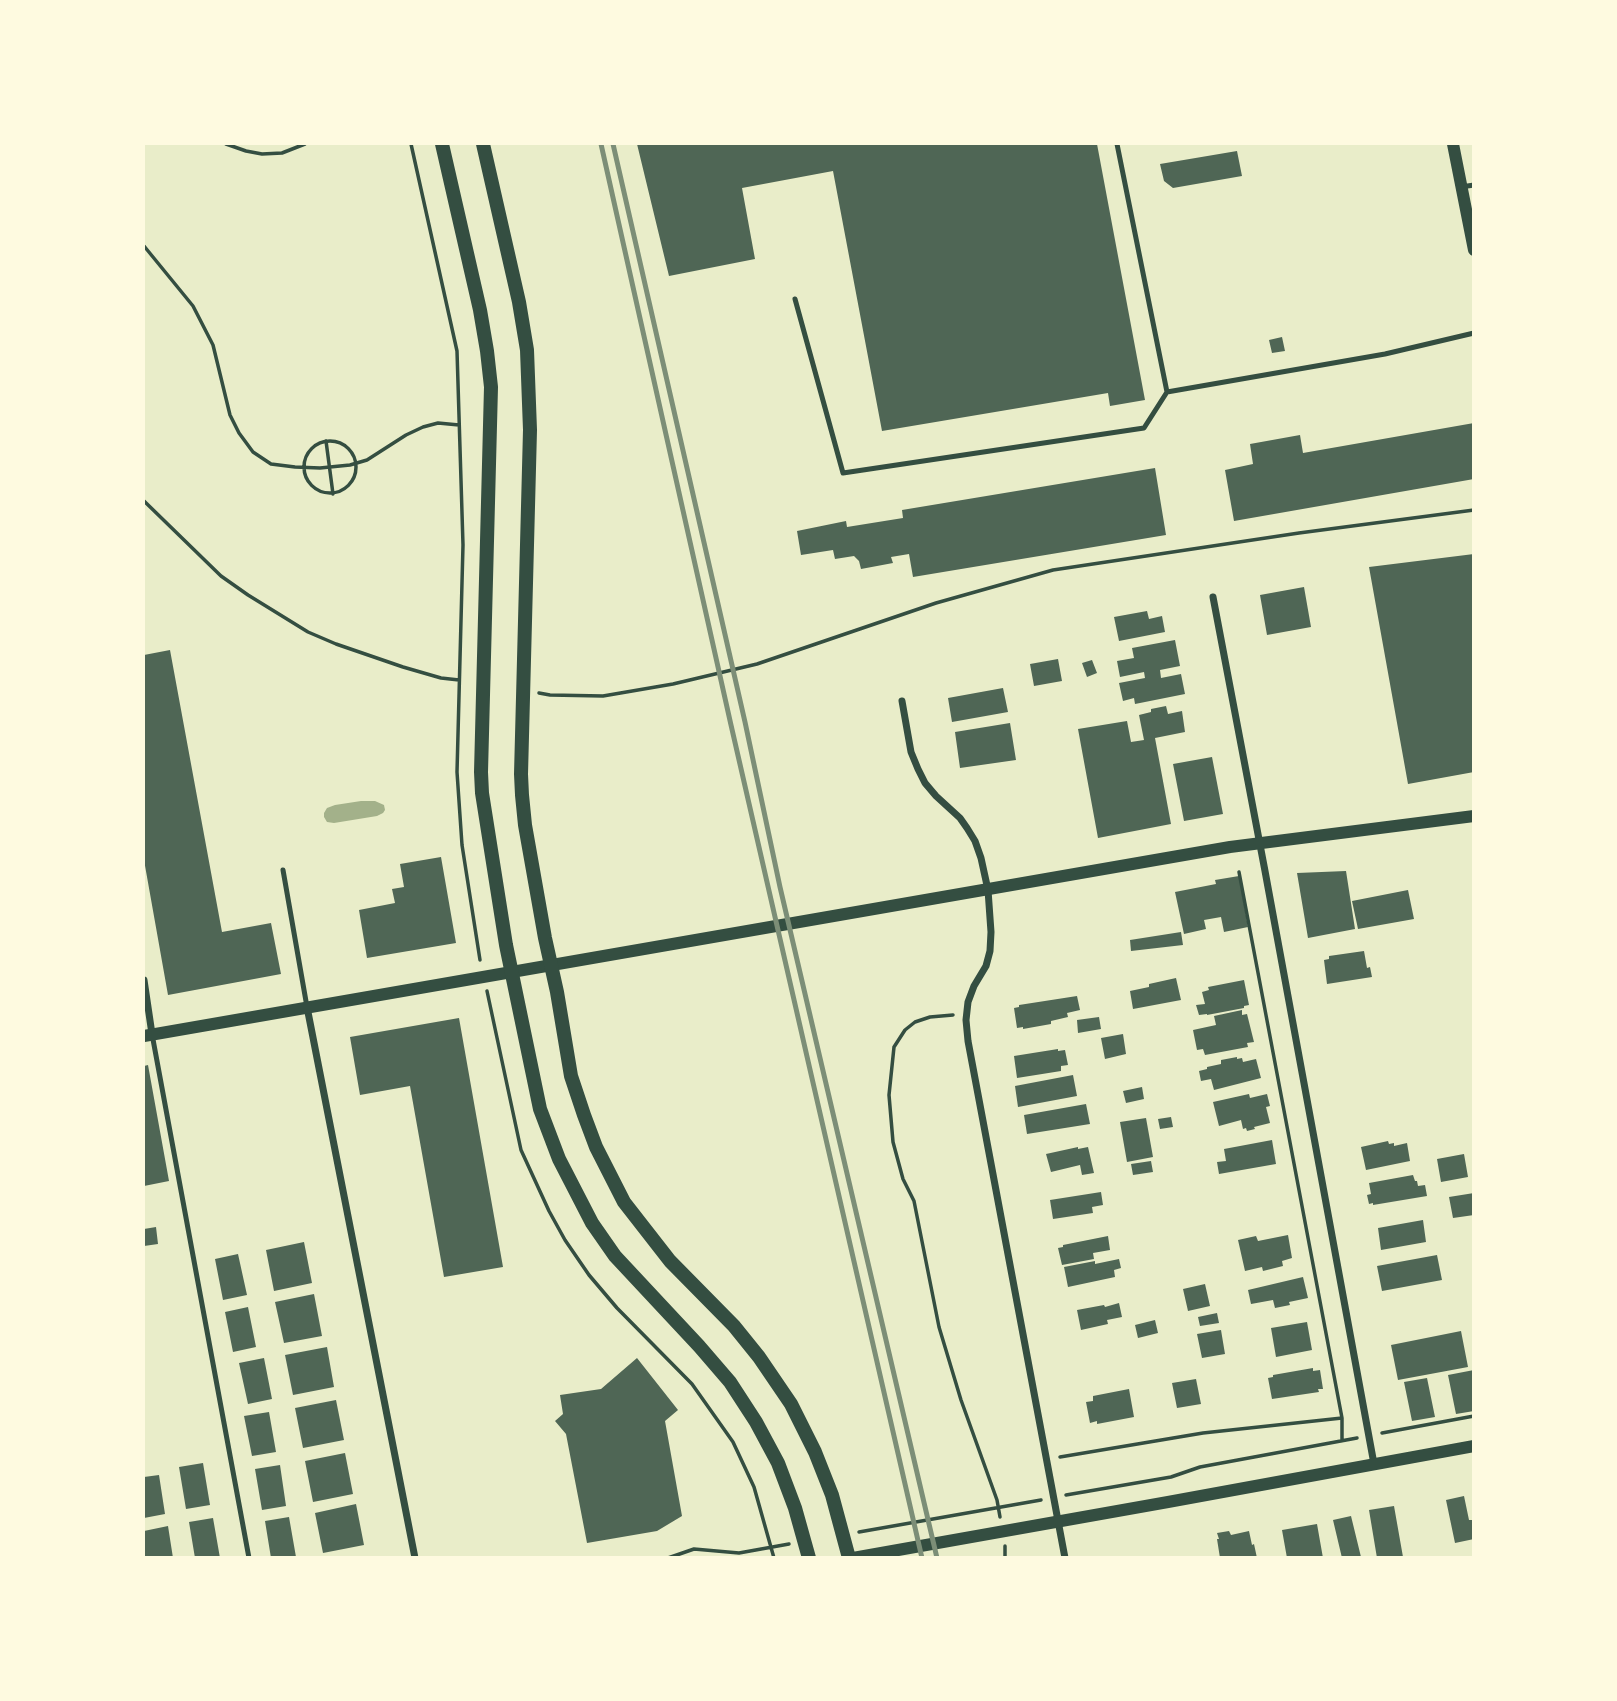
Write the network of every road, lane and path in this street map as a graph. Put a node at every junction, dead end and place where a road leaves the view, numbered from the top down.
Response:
1 (226, 144) edge
2 (304, 144) edge
3 (411, 144) edge
4 (442, 144) edge
5 (483, 144) edge
6 (1117, 144) edge
7 (1453, 144) edge
8 (1467, 186) edge
9 (144, 246) edge
10 (1474, 250) edge
11 (795, 299) dead end
12 (1474, 333) edge
13 (1167, 391) junction
14 (459, 425) junction
15 (326, 441) junction
16 (356, 463) junction
17 (333, 494) junction
18 (144, 501) edge
19 (1474, 510) edge
20 (1213, 597) dead end
21 (460, 680) dead end
22 (537, 693) dead end
23 (902, 701) dead end
24 (458, 793) dead end
25 (1474, 816) edge
26 (1259, 843) junction
27 (283, 870) dead end
28 (1239, 872) dead end
29 (988, 890) junction
30 (550, 965) junction
31 (511, 972) junction
32 (144, 980) edge
33 (307, 1007) junction
34 (967, 1013) junction
35 (148, 1035) edge
36 (1474, 1416) edge
37 (1342, 1418) junction
38 (1369, 1436) junction
39 (1342, 1440) junction
40 (1474, 1446) edge
41 (1046, 1460) junction
42 (1374, 1464) junction
43 (1063, 1496) dead end
44 (1050, 1498) dead end
45 (1001, 1521) dead end
46 (847, 1534) dead end
47 (1005, 1543) dead end
48 (793, 1544) dead end
49 (249, 1558) edge
50 (415, 1558) edge
51 (668, 1558) edge
52 (809, 1558) edge
53 (851, 1558) edge
54 (1005, 1558) edge
55 (1065, 1558) edge

1 - 2 path
3 - 14 path
4 - 31 main road
5 - 30 main road
6 - 13 lane
7 - 8 street
8 - 10 street
9 - 16 path
11 - 13 lane
12 - 13 lane
14 - 16 path
14 - 24 path
15 - 16 path
15 - 17 path
15 - 17 path
16 - 17 path
18 - 21 path
19 - 22 path
20 - 26 street
23 - 29 street
25 - 26 street
26 - 29 street
26 - 38 street
27 - 33 lane
28 - 37 path
29 - 30 street
29 - 34 street
30 - 31 street
30 - 53 main road
31 - 33 street
31 - 52 main road
32 - 35 street
33 - 35 street
33 - 50 street
34 - 41 street
34 - 45 path
35 - 49 lane
36 - 38 path
37 - 39 path
37 - 41 path
38 - 39 path
38 - 42 street
39 - 43 path
40 - 42 street
41 - 55 street
42 - 53 street
44 - 46 path
47 - 54 path
48 - 51 path

